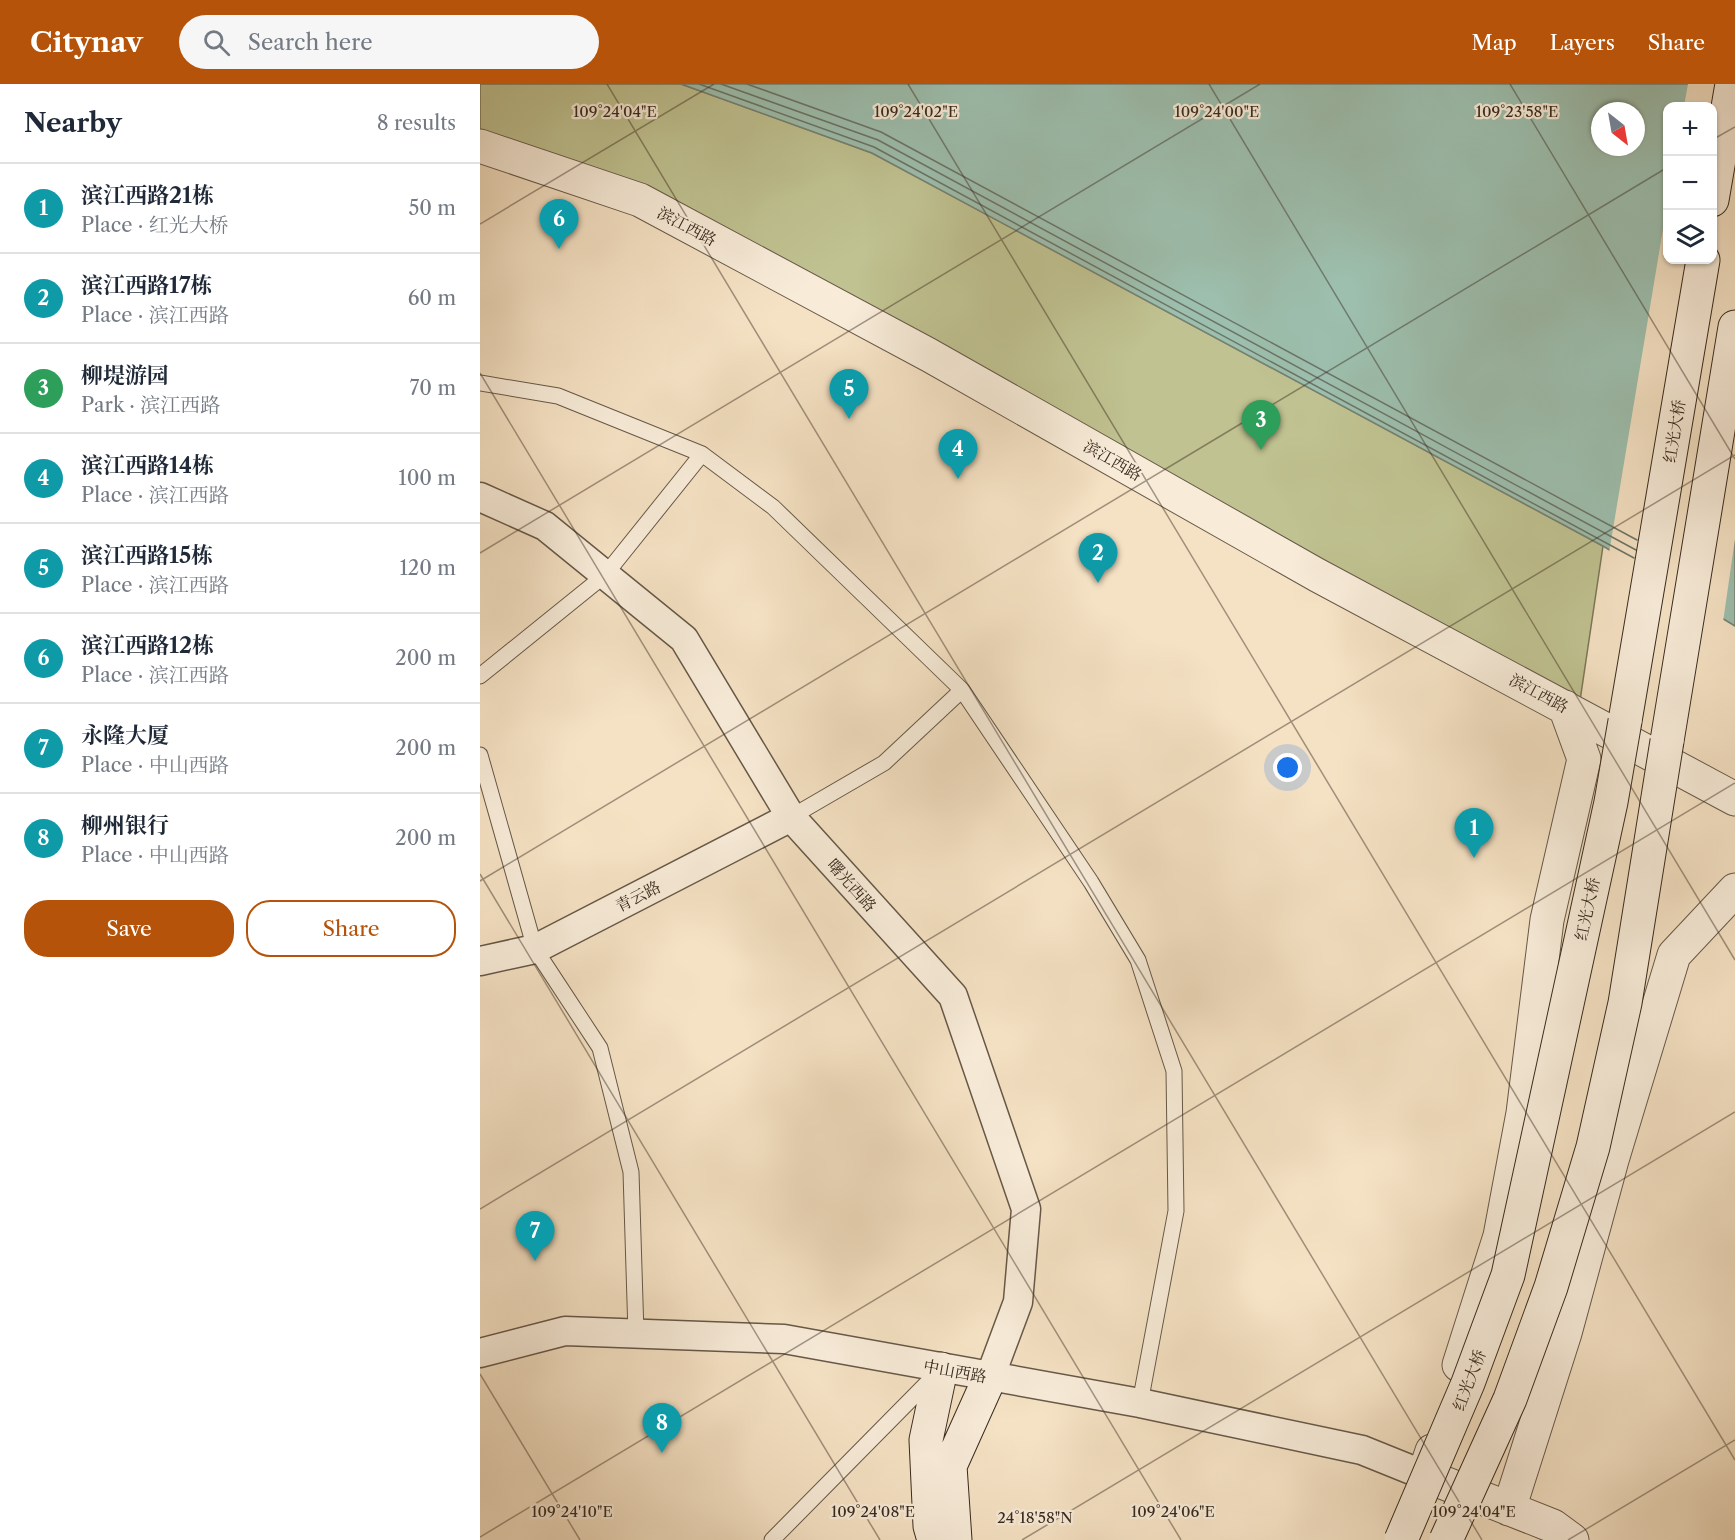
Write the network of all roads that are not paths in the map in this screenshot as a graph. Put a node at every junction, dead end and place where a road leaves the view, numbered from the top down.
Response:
1 (1732, 84) edge
2 (480, 146) edge
3 (1717, 176) edge
4 (1701, 264) edge
5 (1735, 327) edge
6 (480, 383) edge
7 (702, 454) junction
8 (480, 497) edge
9 (605, 575) junction
10 (480, 676) edge
11 (962, 690) junction
12 (1565, 707) junction
13 (480, 755) edge
14 (1735, 799) edge
15 (791, 817) junction
16 (1735, 890) edge
17 (535, 949) junction
18 (480, 961) edge
19 (636, 1334) junction
20 (480, 1353) edge
21 (941, 1369) junction
22 (990, 1377) junction
23 (1140, 1403) junction
24 (1424, 1475) junction
25 (1509, 1509) junction
26 (772, 1540) edge
27 (934, 1540) edge
28 (955, 1540) edge
29 (1401, 1540) edge
30 (1446, 1540) edge
31 (1572, 1540) edge

1 - 3 street
2 - 12 street, 滨江西路
4 - 29 street, 红光大桥, bridge
5 - 30 street, bridge
6 - 7 lane
7 - 9 lane
7 - 11 lane
8 - 9 street, 曙光西路
9 - 10 lane
9 - 15 street, 曙光西路
11 - 15 lane
11 - 23 lane
12 - 14 street, 滨江西路
12 - 24 street
13 - 17 lane
15 - 17 street, 青云路
15 - 22 street, 曙光西路
16 - 25 street
17 - 18 street, 青云路
17 - 19 lane
19 - 20 street, 中山西路
19 - 21 street, 中山西路
21 - 22 street, 中山西路
21 - 26 lane
21 - 27 street
22 - 23 street, 中山西路
22 - 28 street
23 - 24 street, 中山西路
24 - 25 street
25 - 31 street

